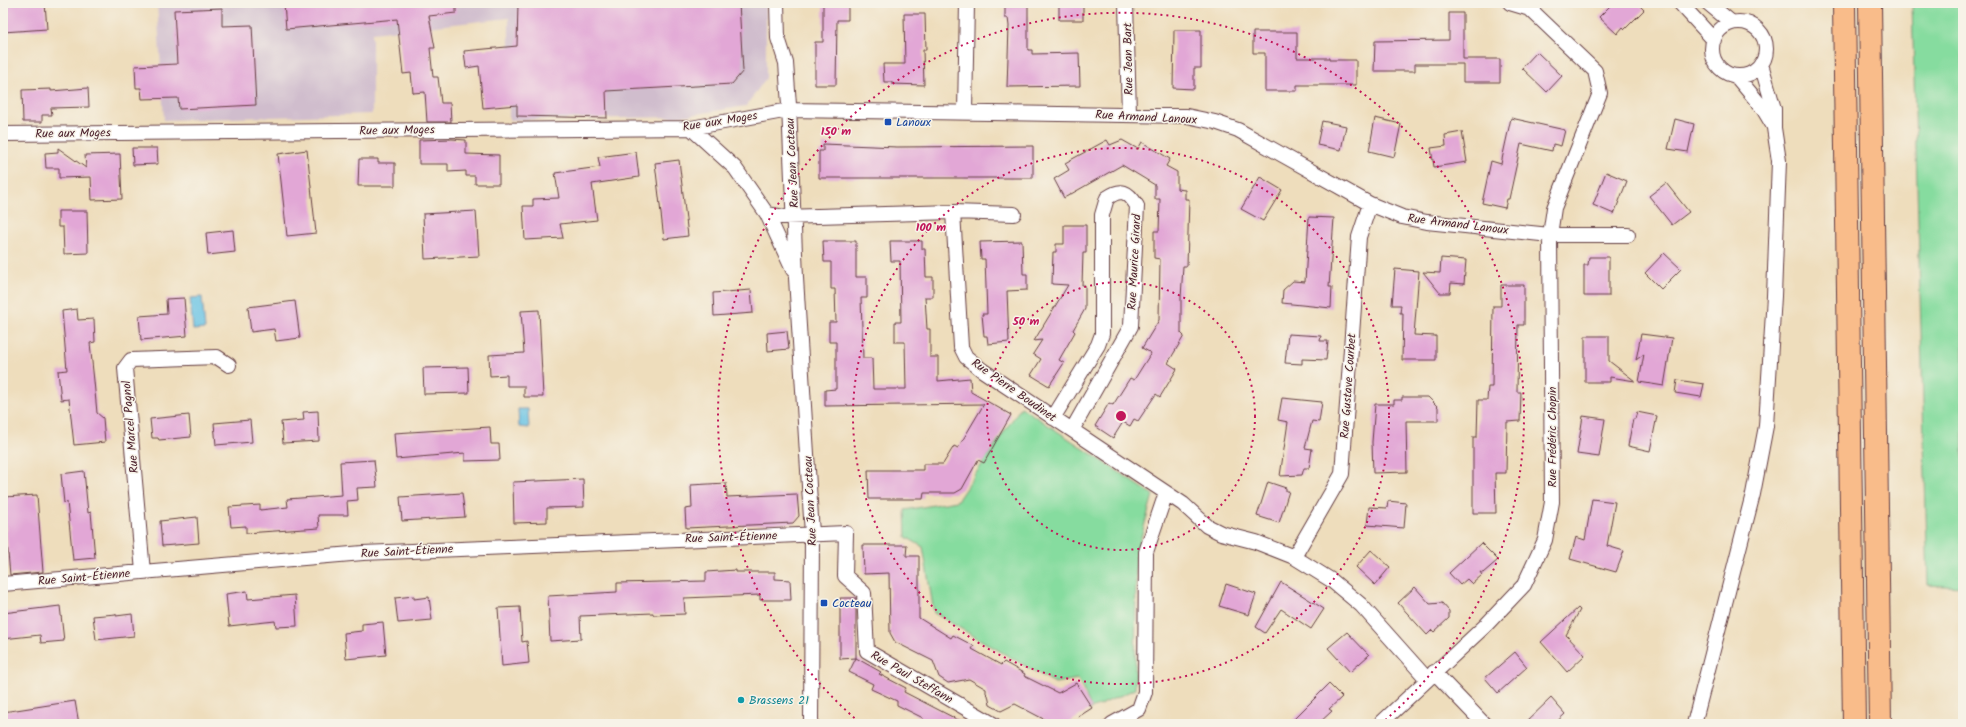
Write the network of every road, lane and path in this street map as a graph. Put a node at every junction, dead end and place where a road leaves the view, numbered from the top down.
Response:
1 (777, 3) edge
2 (967, 3) edge
3 (1126, 3) edge
4 (1510, 3) edge
5 (1680, 3) edge
6 (1708, 3) edge
7 (1844, 3) edge
8 (1870, 3) edge
9 (1732, 23) junction
10 (1714, 40) junction
11 (1761, 64) junction
12 (1736, 76) junction
13 (789, 110) junction
14 (965, 112) junction
15 (1129, 114) junction
16 (691, 128) junction
17 (1774, 128) junction
18 (3, 134) edge
19 (1370, 204) junction
20 (953, 212) junction
21 (767, 214) junction
22 (1014, 214) dead end
23 (795, 216) junction
24 (1550, 234) junction
25 (1628, 236) dead end
26 (796, 278) junction
27 (229, 365) dead end
28 (1053, 418) junction
29 (1072, 430) junction
30 (1166, 493) junction
31 (812, 534) junction
32 (1294, 558) junction
33 (142, 572) junction
34 (3, 584) edge
35 (1430, 676) junction
36 (811, 724) edge
37 (993, 724) edge
38 (1112, 724) edge
39 (1380, 724) edge
40 (1484, 724) edge
41 (1694, 724) edge
42 (1854, 724) edge
43 (1880, 724) edge

1 - 13 street, Rue Jean Cocteau
2 - 14 street
3 - 15 street, Rue Jean Bart
4 - 24 street, Rue Frédéric Chopin
5 - 10 street
6 - 9 street
7 - 42 highway
8 - 43 highway
9 - 10 street
9 - 11 street
10 - 12 street
11 - 12 street
11 - 17 street
12 - 17 street
13 - 14 street, Rue Armand Lanoux
13 - 16 street, Rue aux Moges
13 - 23 street, Rue Jean Cocteau
14 - 15 street, Rue Armand Lanoux
15 - 19 street, Rue Armand Lanoux
16 - 18 street, Rue aux Moges
16 - 21 street, Rue Jean Cocteau
17 - 41 street
19 - 24 street, Rue Armand Lanoux
19 - 32 street, Rue Gustave Courbet
20 - 22 street
20 - 23 street
20 - 28 street, Rue Pierre Boudinet
21 - 23 street, Rue Jean Cocteau
21 - 26 street, Rue Jean Cocteau
23 - 26 street, Rue Jean Cocteau
24 - 25 street, Rue Armand Lanoux
24 - 35 street, Rue Frédéric Chopin
26 - 31 street, Rue Jean Cocteau
27 - 33 street, Rue Marcel Pagnol
28 - 29 street, Rue Pierre Boudinet
28 - 29 street, Rue Maurice Girard
29 - 30 street, Rue Pierre Boudinet
30 - 32 street, Rue Pierre Boudinet
30 - 38 street
31 - 33 street, Rue Saint-Étienne
31 - 36 street, Rue Jean Cocteau
31 - 37 street, Rue Paul Steffann
32 - 35 street, Rue Pierre Boudinet
33 - 34 street, Rue Saint-Étienne
35 - 39 street, Rue Frédéric Chopin
35 - 40 street, Rue Pierre Boudinet

